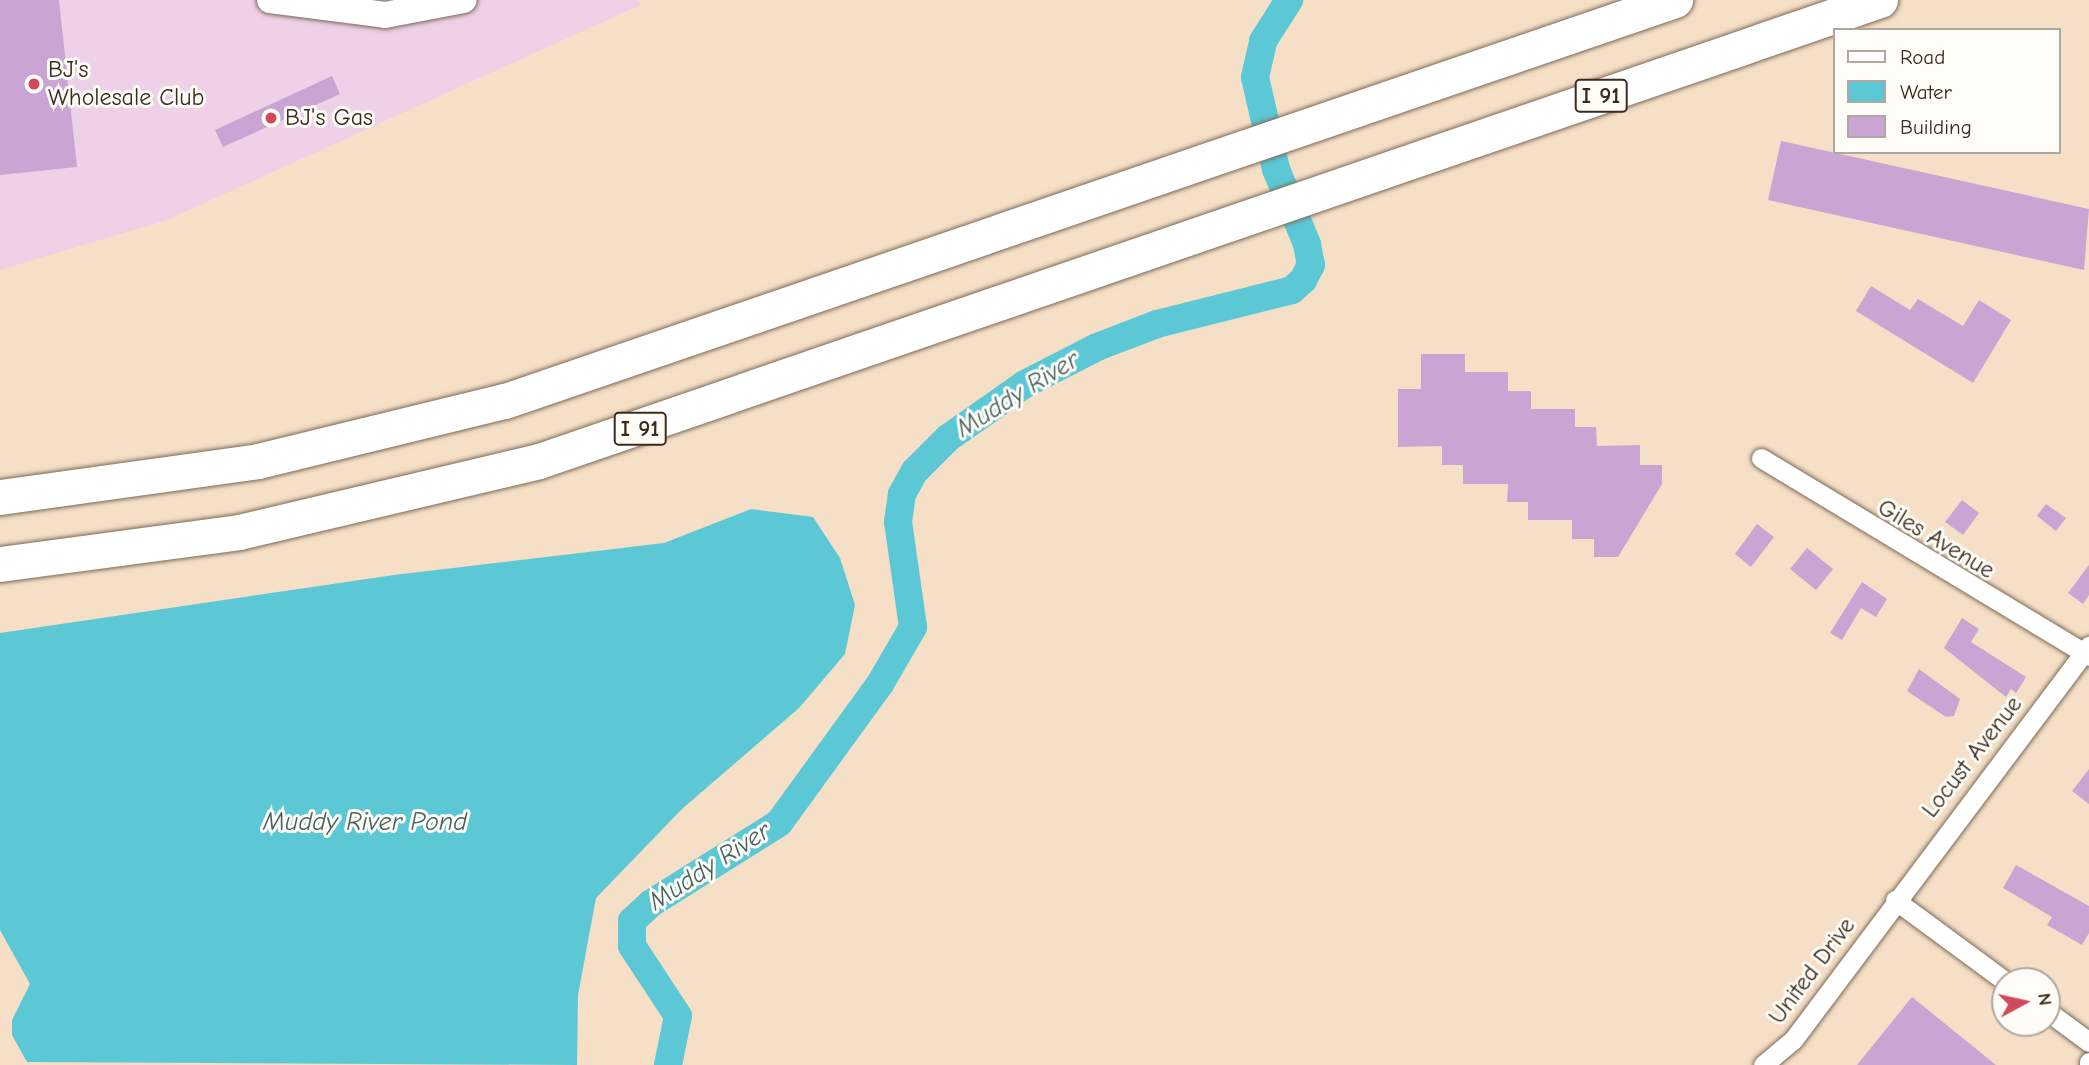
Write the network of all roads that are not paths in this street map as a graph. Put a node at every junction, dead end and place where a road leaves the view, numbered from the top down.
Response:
1 (270, 0) edge
2 (464, 0) edge
3 (1675, 0) edge
4 (1880, 0) edge
5 (1761, 458) dead end
6 (0, 497) edge
7 (0, 564) edge
8 (2087, 652) edge
9 (1895, 900) junction
10 (1991, 971) edge
11 (2061, 1021) edge
12 (2089, 1042) edge
13 (1763, 1065) edge

1 - 2 street
3 - 6 highway
4 - 7 highway, I 91
5 - 8 street, Giles Avenue
8 - 9 street, Locust Avenue
9 - 10 street
9 - 13 street, United Drive
11 - 12 street

